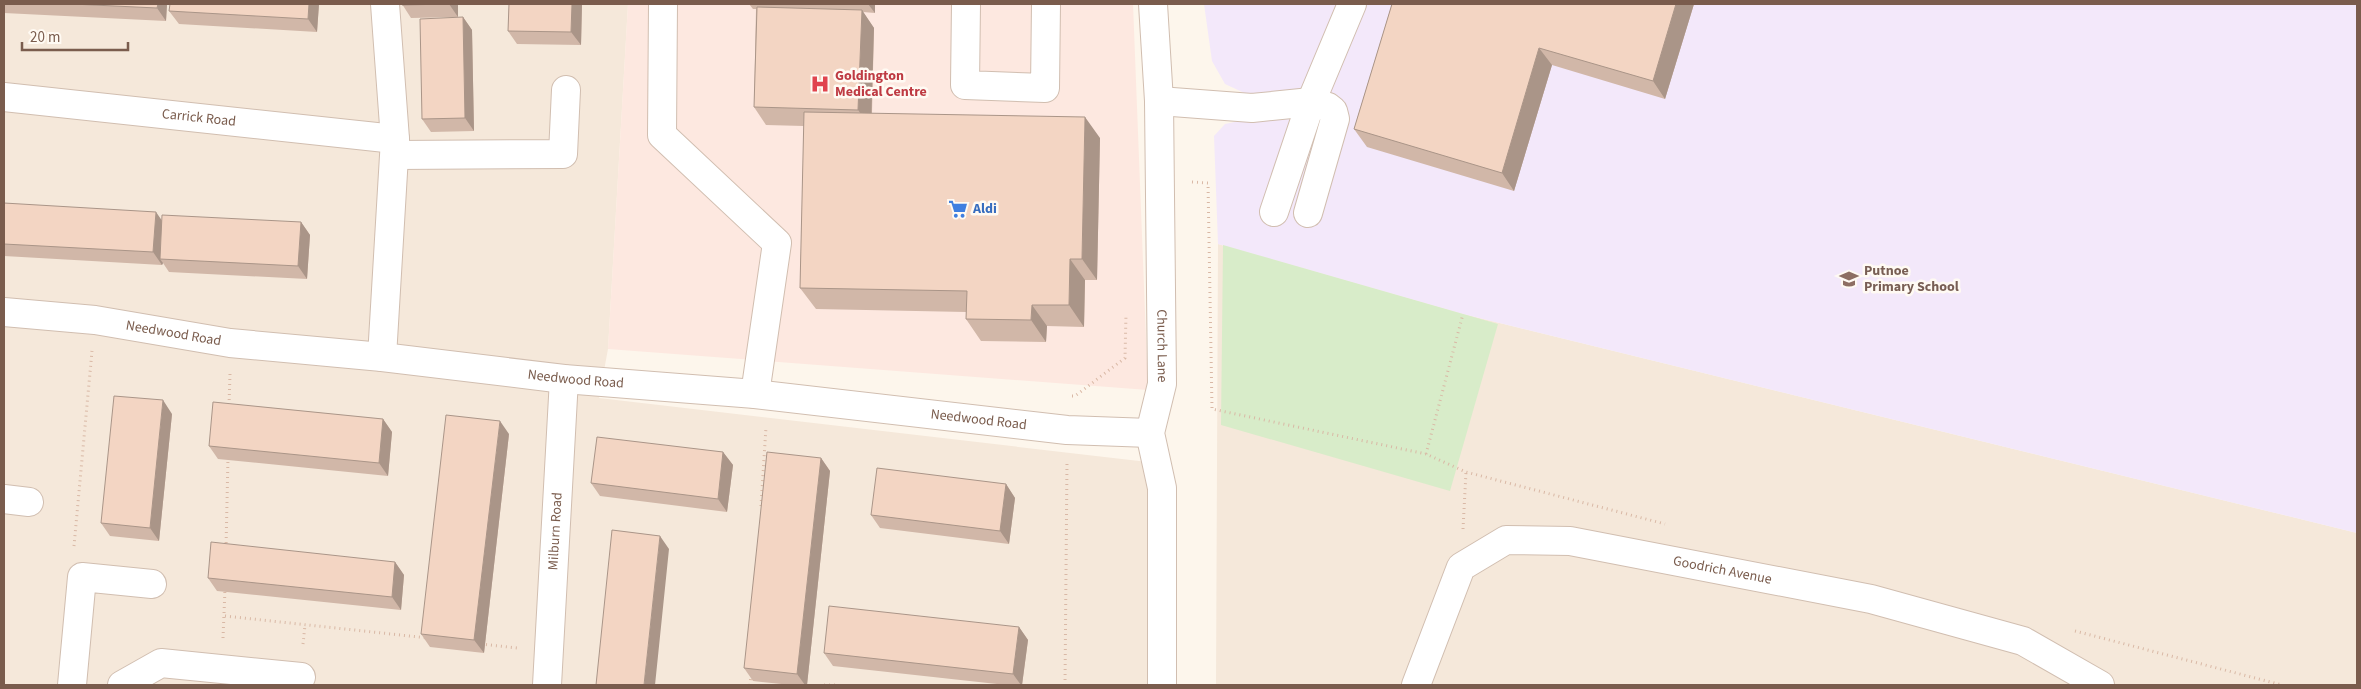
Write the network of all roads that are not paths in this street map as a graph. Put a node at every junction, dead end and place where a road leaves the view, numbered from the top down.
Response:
1 (385, 4) edge
2 (663, 4) edge
3 (966, 4) edge
4 (1046, 4) edge
5 (1152, 4) edge
6 (1352, 4) edge
7 (566, 90) dead end
8 (4, 97) edge
9 (1159, 101) junction
10 (1312, 102) junction
11 (395, 147) junction
12 (1274, 212) dead end
13 (1308, 213) dead end
14 (4, 312) edge
15 (382, 357) junction
16 (564, 379) junction
17 (761, 396) junction
18 (1150, 433) junction
19 (152, 584) dead end
20 (300, 677) dead end
21 (72, 685) edge
22 (122, 685) edge
23 (547, 685) edge
24 (1162, 685) edge
25 (1416, 685) edge
26 (2100, 685) edge

1 - 11 street
2 - 17 street
3 - 4 street
5 - 9 street, Church Lane
6 - 10 street
7 - 11 street, Carrick Road
8 - 11 street, Carrick Road
9 - 10 street
9 - 18 street, Church Lane
10 - 12 street
10 - 13 street
11 - 15 street
14 - 15 street, Needwood Road
15 - 16 street, Needwood Road
16 - 17 street, Needwood Road
16 - 23 street, Milburn Road
17 - 18 street, Needwood Road
18 - 24 street, Church Lane
19 - 21 street
20 - 22 street
25 - 26 street, Goodrich Avenue

